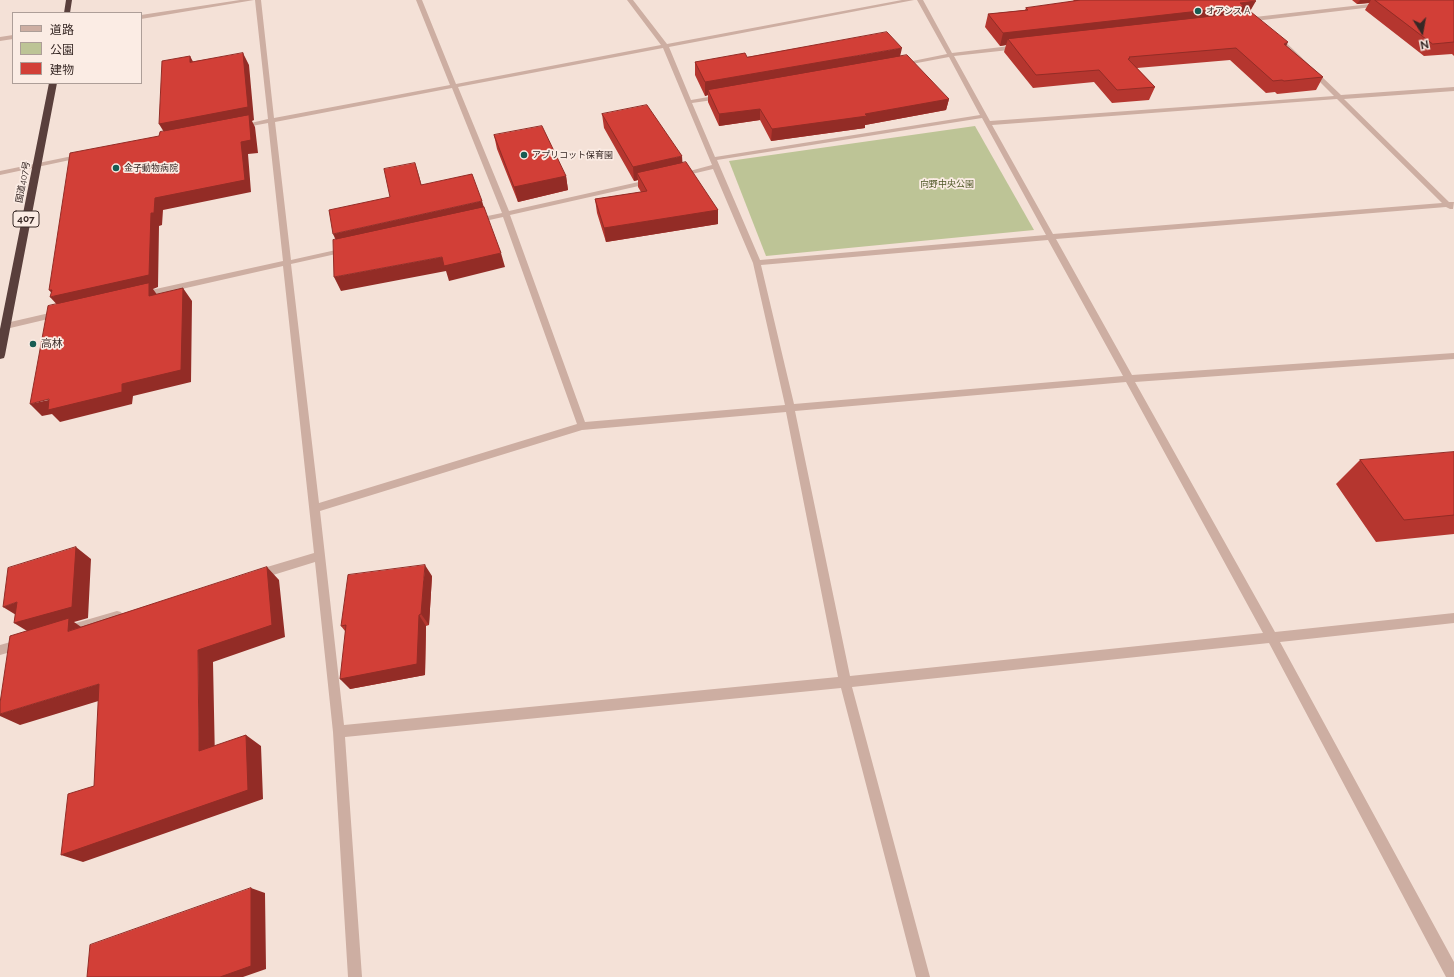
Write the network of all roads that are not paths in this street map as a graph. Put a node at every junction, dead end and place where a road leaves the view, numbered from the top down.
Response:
1 (69, 0) edge
2 (251, 0) edge
3 (258, 0) edge
4 (419, 0) edge
5 (630, 0) edge
6 (911, 0) edge
7 (920, 0) edge
8 (1384, 4) edge
9 (67, 12) edge
10 (1257, 16) junction
11 (142, 17) edge
12 (1235, 21) edge
13 (1264, 24) edge
14 (1270, 29) edge
15 (12, 37) edge
16 (0, 39) edge
17 (665, 46) junction
18 (1022, 47) edge
19 (951, 55) junction
20 (897, 65) edge
21 (53, 84) edge
22 (454, 86) junction
23 (1454, 89) edge
24 (727, 95) edge
25 (1339, 97) junction
26 (688, 102) junction
27 (272, 120) junction
28 (986, 120) junction
29 (233, 128) edge
30 (88, 155) edge
31 (714, 163) junction
32 (36, 165) junction
33 (0, 173) edge
34 (1451, 204) edge
35 (1454, 211) edge
36 (506, 214) junction
37 (467, 222) edge
38 (1050, 237) junction
39 (350, 249) edge
40 (288, 263) junction
41 (757, 263) junction
42 (135, 297) edge
43 (66, 312) edge
44 (6, 326) junction
45 (0, 355) edge
46 (1454, 356) edge
47 (1128, 379) junction
48 (790, 408) junction
49 (582, 426) junction
50 (315, 508) junction
51 (320, 556) junction
52 (250, 577) edge
53 (129, 612) edge
54 (1454, 618) edge
55 (61, 632) edge
56 (1271, 636) junction
57 (30, 641) edge
58 (0, 650) edge
59 (845, 682) junction
60 (338, 732) junction
61 (355, 977) edge
62 (923, 977) edge
63 (1454, 977) edge

1 - 9 highway
2 - 11 street
3 - 27 street
4 - 22 street
5 - 17 street
6 - 17 street
7 - 19 street
8 - 10 street
10 - 12 street
10 - 13 street
14 - 25 street
15 - 16 street
17 - 22 street
17 - 26 street
18 - 19 street
19 - 20 street
19 - 28 street
21 - 32 highway, 国道407号 / 407
22 - 27 street
22 - 36 street
23 - 25 street
24 - 26 street
25 - 28 street
25 - 34 street
26 - 31 street
27 - 29 street
27 - 40 street
28 - 31 street
28 - 38 street
30 - 32 street
31 - 36 street
31 - 41 street
32 - 33 street
32 - 44 highway, 国道407号 / 407
34 - 35 street
34 - 38 street
36 - 37 street
36 - 49 street
38 - 41 street
38 - 47 street
39 - 40 street
40 - 42 street
40 - 50 street
41 - 48 street
43 - 44 street
44 - 45 highway, 国道407号 / 407
46 - 47 street
47 - 48 street
47 - 56 street
48 - 49 street
48 - 59 street
49 - 50 street
50 - 51 street
51 - 52 street
51 - 60 street
53 - 55 street
54 - 56 street
56 - 59 street
56 - 63 street
57 - 58 street
59 - 60 street
59 - 62 street
60 - 61 street

